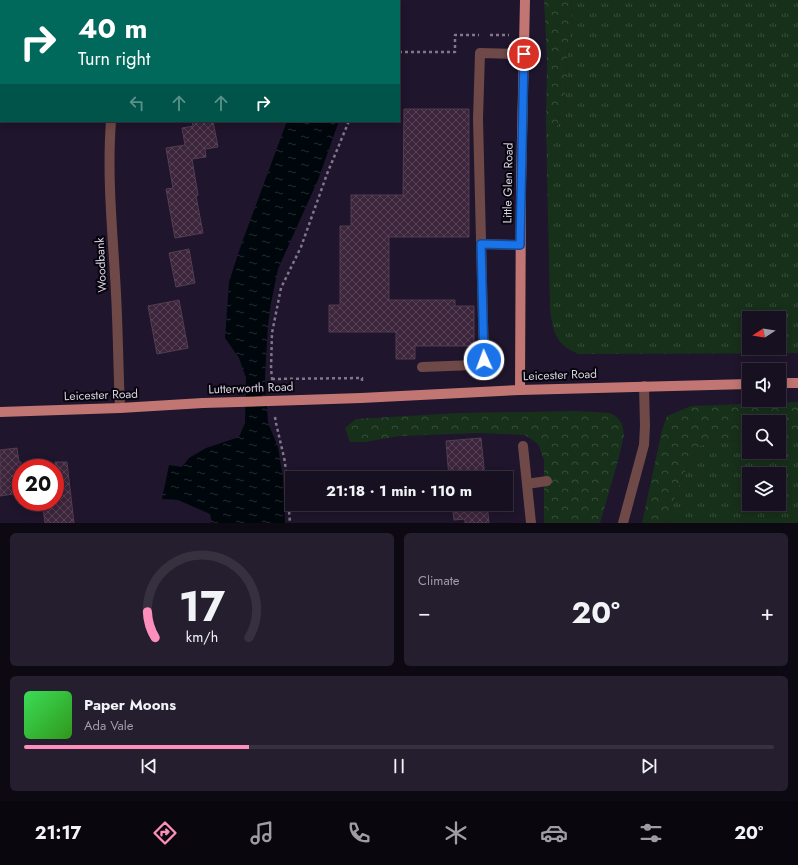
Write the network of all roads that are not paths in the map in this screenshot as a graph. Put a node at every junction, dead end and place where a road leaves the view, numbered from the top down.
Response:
1 (525, 0) edge
2 (524, 54) junction
3 (111, 122) edge
4 (481, 244) junction
5 (520, 245) junction
6 (422, 367) dead end
7 (798, 383) edge
8 (742, 384) edge
9 (786, 384) edge
10 (644, 386) junction
11 (520, 390) junction
12 (301, 400) joint
13 (203, 403) joint
14 (120, 408) junction
15 (0, 412) edge
16 (523, 446) dead end
17 (546, 481) dead end
18 (527, 484) junction
19 (531, 523) edge
20 (623, 523) edge

1 - 2 main road, Little Glen Road
2 - 4 street
2 - 5 main road, Little Glen Road
3 - 14 street, Woodbank
4 - 5 street
4 - 6 street
5 - 11 main road, Little Glen Road
7 - 9 main road
8 - 10 main road, Leicester Road
10 - 11 main road, Leicester Road
10 - 20 street
11 - 12 main road, Leicester Road
12 - 13 main road, Lutterworth Road, bridge
13 - 14 main road, Leicester Road
14 - 15 main road, Leicester Road
16 - 18 street
17 - 18 street
18 - 19 street

